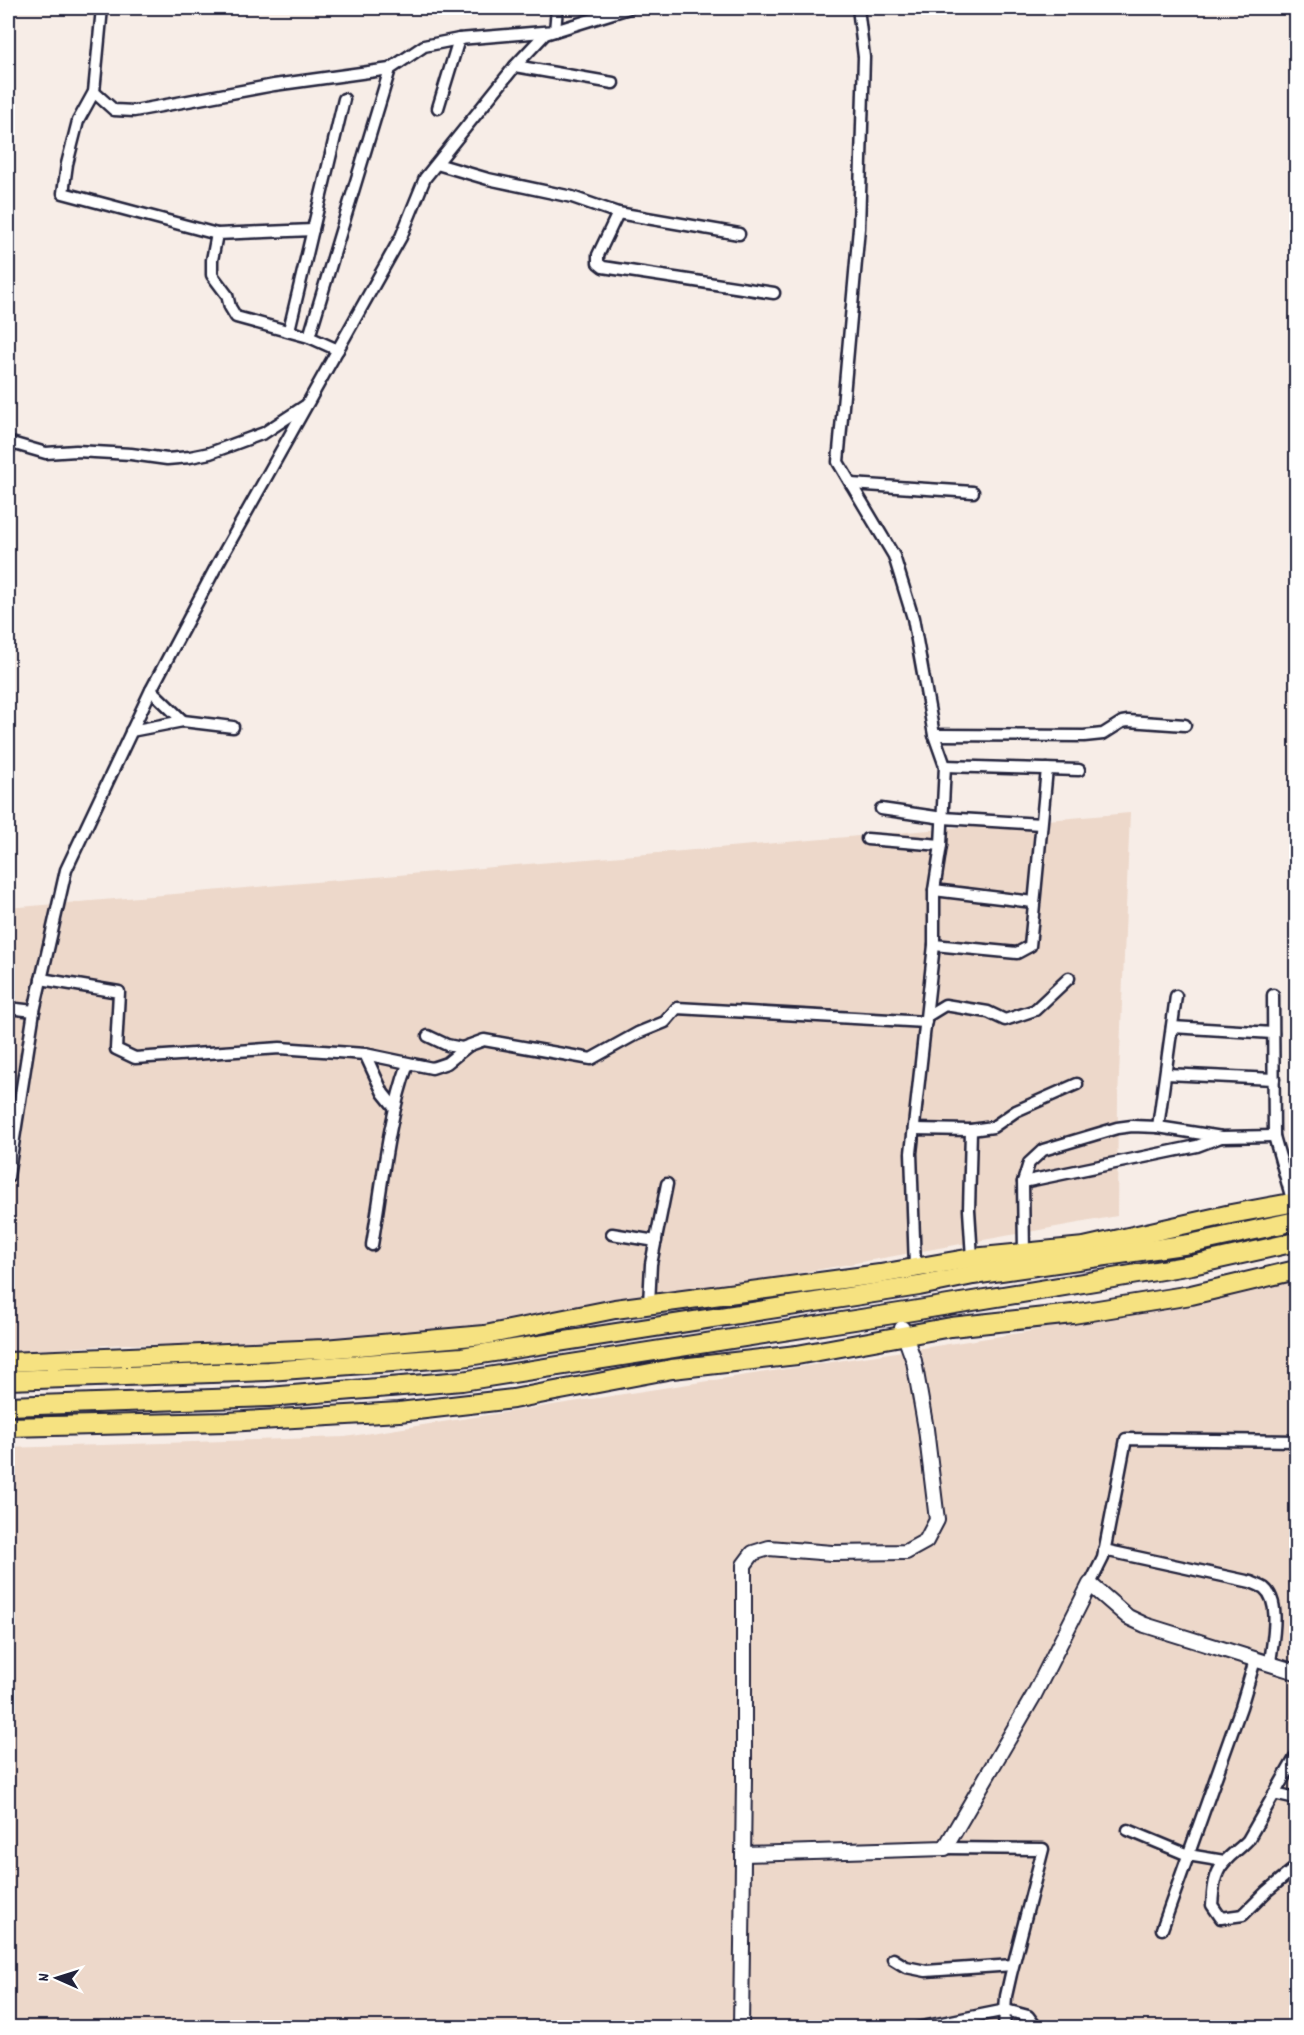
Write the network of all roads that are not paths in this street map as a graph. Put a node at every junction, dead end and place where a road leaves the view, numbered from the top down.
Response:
1 (102, 8) edge
2 (557, 8) edge
3 (629, 8) edge
4 (858, 8) edge
5 (555, 31) junction
6 (459, 39) junction
7 (515, 66) junction
8 (390, 69) junction
9 (613, 83) dead end
10 (94, 92) junction
11 (344, 99) dead end
12 (438, 108) dead end
13 (437, 164) junction
14 (618, 213) junction
15 (314, 231) junction
16 (217, 234) junction
17 (739, 234) dead end
18 (774, 293) dead end
19 (289, 330) junction
20 (309, 336) junction
21 (338, 350) junction
22 (308, 404) junction
23 (8, 442) edge
24 (852, 484) junction
25 (973, 492) dead end
26 (151, 690) junction
27 (183, 721) junction
28 (1185, 724) dead end
29 (233, 727) dead end
30 (131, 731) junction
31 (934, 735) junction
32 (945, 766) junction
33 (1047, 769) junction
34 (1079, 770) dead end
35 (881, 809) dead end
36 (943, 818) junction
37 (1041, 824) junction
38 (867, 839) dead end
39 (941, 845) junction
40 (934, 890) junction
41 (1033, 902) junction
42 (934, 945) junction
43 (1069, 978) dead end
44 (42, 979) junction
45 (1273, 995) dead end
46 (1176, 996) dead end
47 (8, 1008) edge
48 (34, 1011) junction
49 (926, 1019) junction
50 (1172, 1027) junction
51 (1273, 1033) junction
52 (428, 1036) dead end
53 (468, 1046) junction
54 (365, 1054) junction
55 (408, 1064) junction
56 (1166, 1074) junction
57 (1274, 1079) junction
58 (1077, 1084) dead end
59 (395, 1108) junction
60 (1158, 1127) junction
61 (914, 1129) junction
62 (971, 1130) junction
63 (1274, 1136) junction
64 (1222, 1137) junction
65 (8, 1177) edge
66 (1023, 1182) junction
67 (668, 1184) dead end
68 (1294, 1202) edge
69 (1296, 1221) edge
70 (612, 1234) dead end
71 (656, 1241) junction
72 (1296, 1242) edge
73 (372, 1245) dead end
74 (1024, 1253) junction
75 (972, 1258) junction
76 (915, 1267) junction
77 (1296, 1270) edge
78 (649, 1304) junction
79 (904, 1332) junction
80 (8, 1362) edge
81 (8, 1380) edge
82 (65, 1404) junction
83 (8, 1406) edge
84 (65, 1426) junction
85 (8, 1427) edge
86 (1296, 1441) edge
87 (1104, 1550) junction
88 (1090, 1584) junction
89 (1255, 1660) junction
90 (1270, 1663) junction
91 (1296, 1672) edge
92 (1296, 1756) edge
93 (1274, 1794) junction
94 (1296, 1798) edge
95 (1128, 1830) dead end
96 (945, 1848) junction
97 (743, 1854) junction
98 (1188, 1855) junction
99 (1224, 1862) junction
100 (1296, 1867) edge
101 (1162, 1929) dead end
102 (892, 1959) dead end
103 (1013, 1965) junction
104 (1006, 2010) junction
105 (741, 2028) edge
106 (917, 2028) edge
107 (1004, 2028) edge
108 (1037, 2028) edge

1 - 10 street
2 - 5 street
3 - 5 street
4 - 24 street
5 - 6 street
5 - 7 street
6 - 8 street
6 - 12 street
7 - 9 street
7 - 13 street
8 - 10 street
8 - 20 street
10 - 16 street
11 - 15 street
13 - 14 street
13 - 21 street
14 - 17 street
14 - 18 street
15 - 16 street
15 - 19 street
16 - 19 street
19 - 20 street
20 - 21 street
21 - 22 street
22 - 23 street
22 - 26 street
24 - 25 street
24 - 31 street
26 - 27 street
26 - 30 street
27 - 29 street
27 - 30 street
28 - 31 street
30 - 44 street
31 - 32 street
32 - 33 street
32 - 36 street
33 - 34 street
33 - 37 street
35 - 36 street
36 - 37 street
36 - 39 street
37 - 41 street
38 - 39 street
39 - 40 street
40 - 41 street
40 - 42 street
41 - 42 street
42 - 49 street
43 - 49 street
44 - 48 street
44 - 54 street
45 - 51 street
46 - 50 street
47 - 48 street
48 - 65 street
49 - 53 street
49 - 61 street
50 - 51 street
50 - 56 street
51 - 57 street
52 - 53 street
53 - 55 street
54 - 55 street
54 - 59 street
55 - 59 street
56 - 57 street
56 - 60 street
57 - 63 street
58 - 62 street
59 - 73 street
60 - 64 street
60 - 66 street
61 - 62 street
61 - 76 street
62 - 75 street
63 - 64 street
63 - 68 street
64 - 66 street
66 - 74 street
67 - 71 street
68 - 74 highway
69 - 81 highway
70 - 71 street
71 - 78 street
72 - 82 highway
74 - 75 highway
75 - 76 highway
76 - 78 highway
77 - 79 highway
78 - 80 highway
79 - 84 highway
79 - 97 street
82 - 83 highway
82 - 84 highway
84 - 85 highway
86 - 87 street
87 - 88 street
87 - 90 street
88 - 89 street
88 - 96 street
89 - 90 street
89 - 98 street
90 - 91 street
92 - 93 street
93 - 94 street
93 - 99 street
95 - 98 street
96 - 97 street
96 - 103 street
97 - 105 street
98 - 99 street
98 - 101 street
99 - 100 street
102 - 103 street
103 - 104 street
104 - 106 street
104 - 107 street
104 - 108 street

